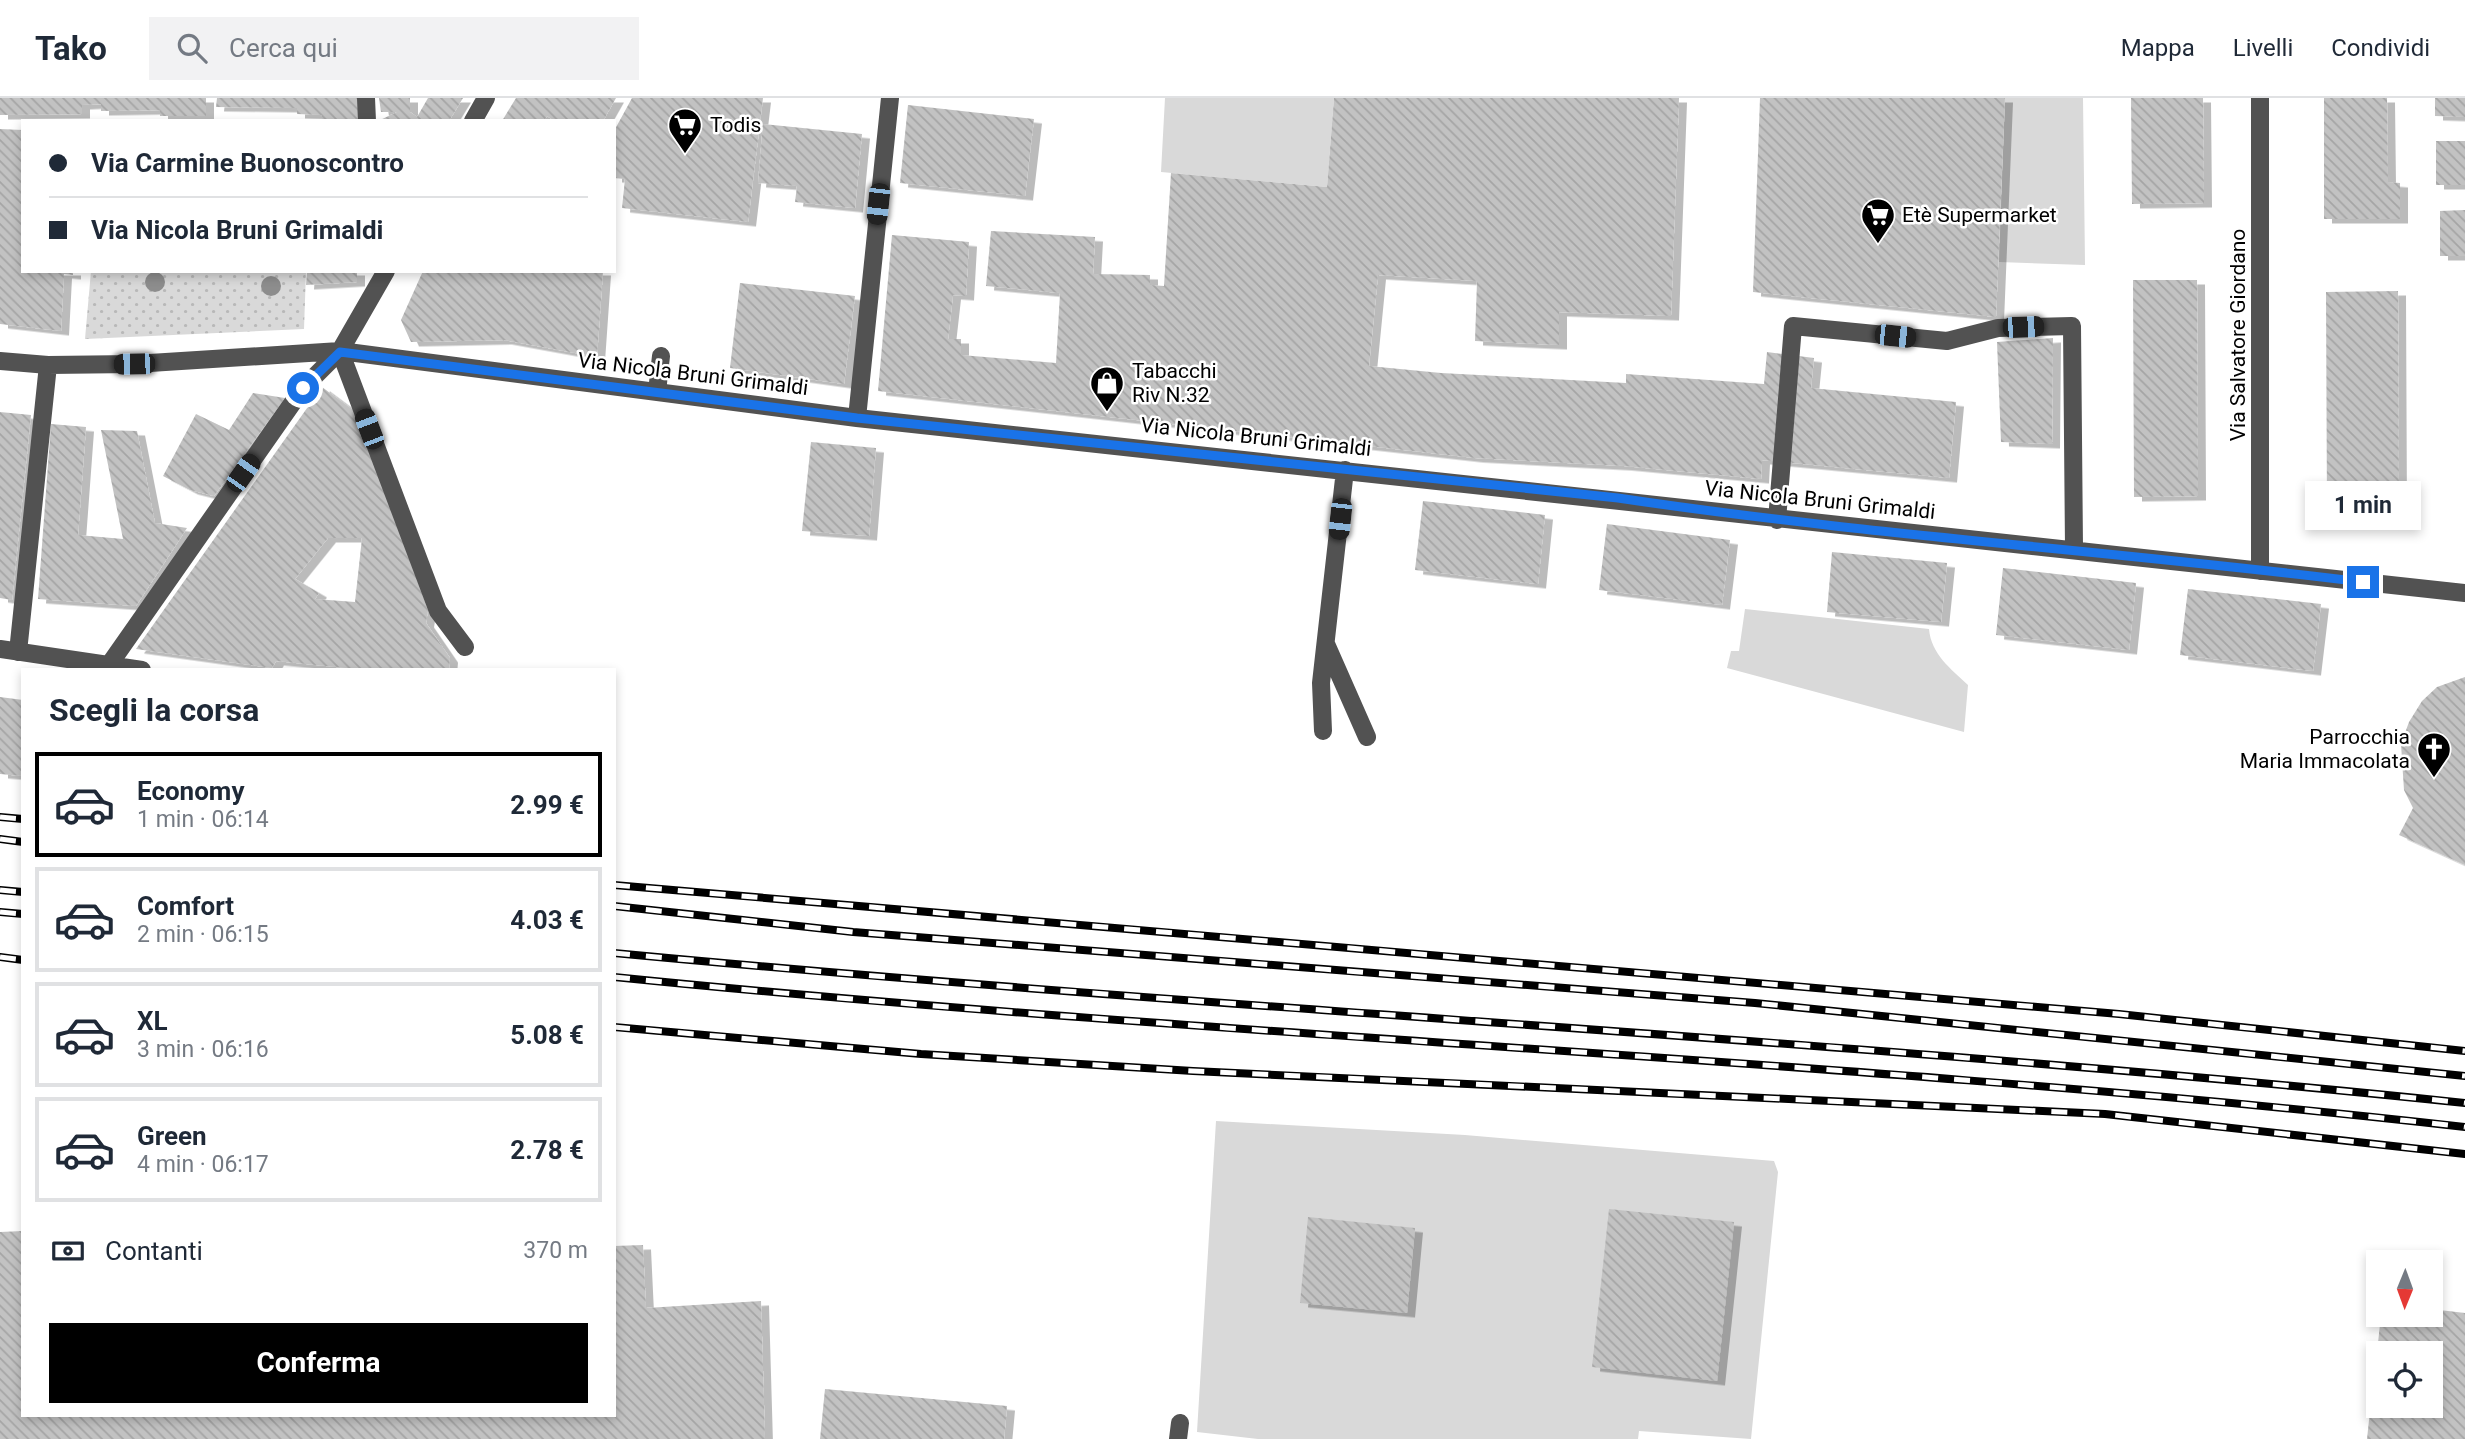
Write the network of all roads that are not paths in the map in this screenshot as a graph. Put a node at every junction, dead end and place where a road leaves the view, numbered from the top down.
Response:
1 (366, 98) edge
2 (486, 98) edge
3 (890, 98) edge
4 (2260, 98) edge
5 (367, 119) edge
6 (474, 119) edge
7 (370, 273) edge
8 (385, 273) edge
9 (370, 299) junction
10 (340, 352) junction
11 (661, 356) dead end
12 (0, 361) edge
13 (48, 365) junction
14 (657, 392) junction
15 (857, 418) junction
16 (1345, 470) junction
17 (1777, 520) junction
18 (2074, 548) junction
19 (2260, 571) junction
20 (2465, 593) edge
21 (1326, 644) junction
22 (465, 647) dead end
23 (9, 651) edge
24 (109, 666) junction
25 (126, 668) edge
26 (1323, 731) dead end
27 (1367, 737) dead end

1 - 5 street
2 - 6 street
3 - 15 street
4 - 19 street, Via Salvatore Giordano
7 - 9 street
8 - 9 street
9 - 10 street
10 - 13 street, Via Nicola Bruni Grimaldi
10 - 14 street, Via Nicola Bruni Grimaldi
10 - 22 street
10 - 24 street
11 - 14 street
12 - 13 street, Via Nicola Bruni Grimaldi
13 - 23 street
14 - 15 street, Via Nicola Bruni Grimaldi
15 - 16 street, Via Nicola Bruni Grimaldi
16 - 17 street, Via Nicola Bruni Grimaldi
16 - 21 street
17 - 18 street, Via Nicola Bruni Grimaldi
17 - 18 street
18 - 19 street, Via Nicola Bruni Grimaldi
19 - 20 street, Via Nicola Bruni Grimaldi
21 - 26 street
21 - 27 street
23 - 24 street
24 - 25 street

